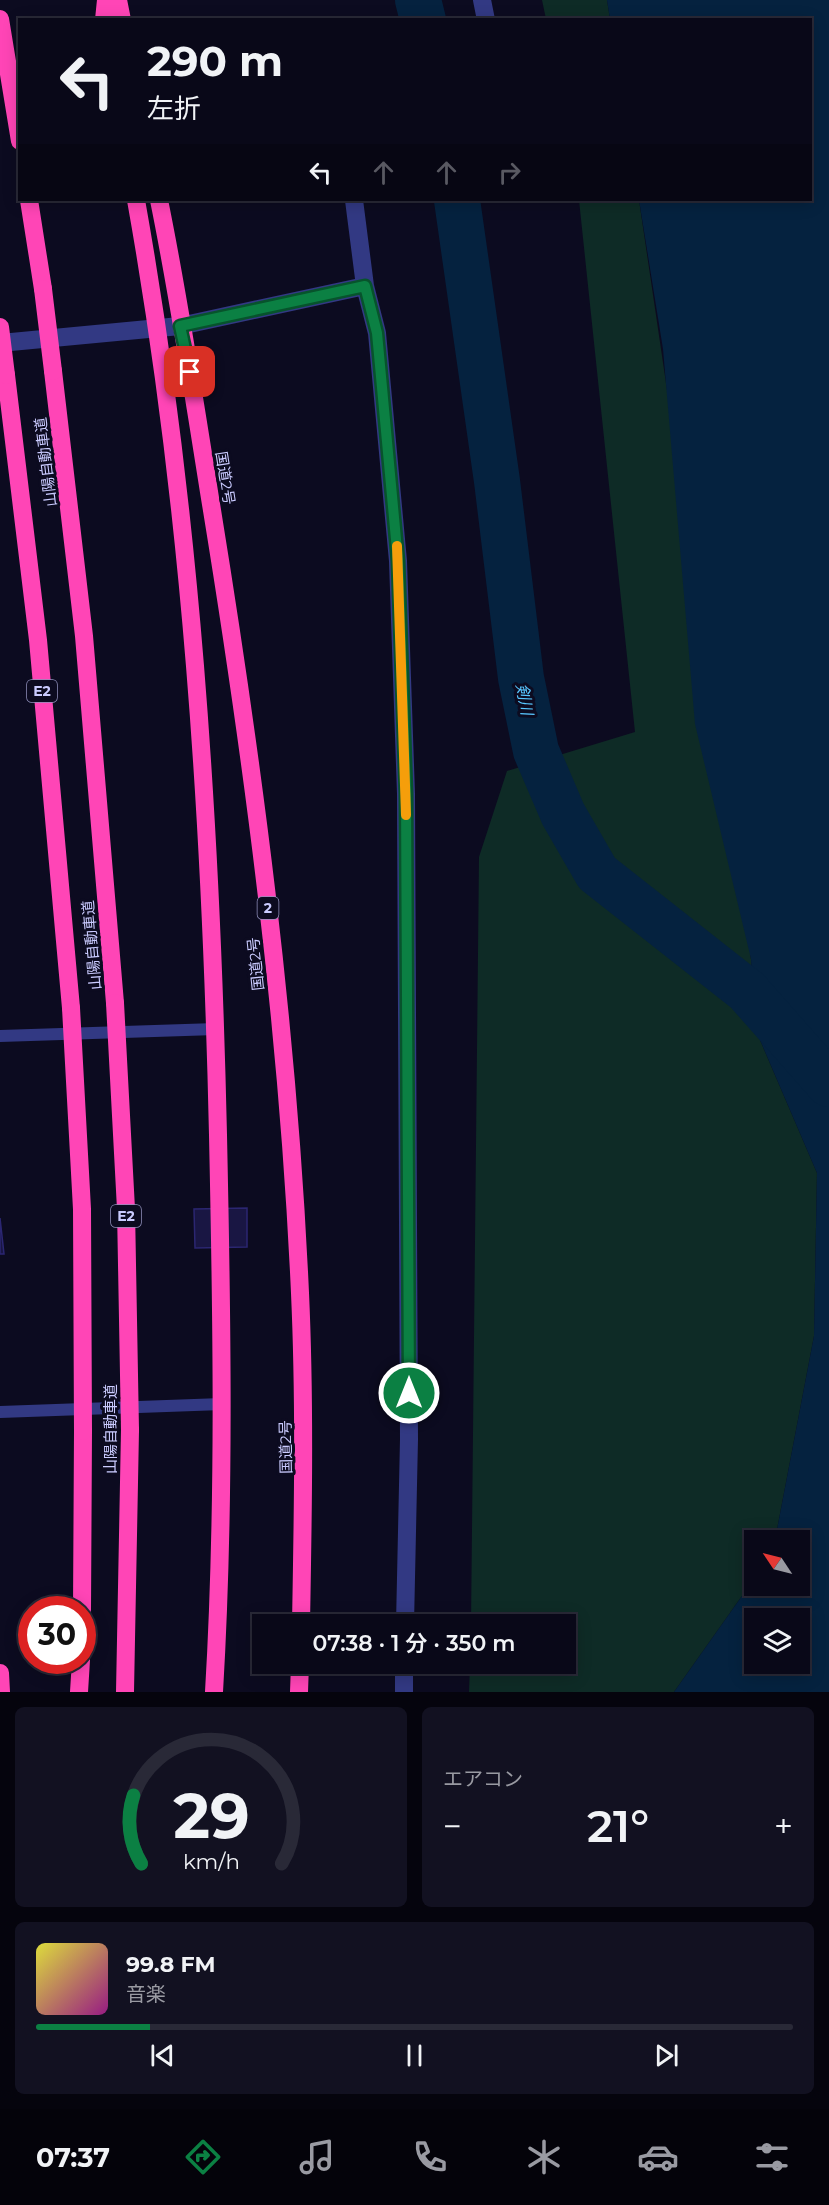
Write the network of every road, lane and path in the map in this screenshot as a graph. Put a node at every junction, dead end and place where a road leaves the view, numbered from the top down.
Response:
1 (106, 0) edge
2 (118, 0) edge
3 (482, 0) edge
4 (104, 18) edge
5 (122, 18) edge
6 (486, 18) edge
7 (0, 19) edge
8 (18, 129) edge
9 (29, 201) edge
10 (136, 201) edge
11 (159, 201) edge
12 (354, 201) edge
13 (365, 286) junction
14 (180, 326) junction
15 (0, 327) edge
16 (159, 328) junction
17 (0, 343) edge
18 (216, 1029) junction
19 (0, 1036) edge
20 (222, 1404) junction
21 (0, 1412) edge
22 (82, 1596) edge
23 (301, 1614) edge
24 (405, 1614) edge
25 (0, 1673) edge
26 (81, 1674) edge
27 (300, 1674) edge
28 (404, 1674) edge
29 (1, 1692) edge
30 (80, 1692) edge
31 (125, 1692) edge
32 (214, 1692) edge
33 (299, 1692) edge
34 (404, 1692) edge

1 - 4 highway
2 - 5 highway
3 - 6 street
7 - 8 highway
9 - 31 highway, 山陽自動車道 / E2, bridge
10 - 16 highway
11 - 14 highway, 国道2号 / 2
12 - 13 street
13 - 14 street
13 - 24 street
14 - 16 street
14 - 23 highway, 国道2号 / 2
15 - 22 highway, 山陽自動車道 / E2, bridge
16 - 17 street
16 - 18 highway
18 - 19 lane
18 - 20 highway
20 - 21 lane
20 - 32 highway
25 - 29 highway
26 - 30 highway
27 - 33 highway
28 - 34 street

